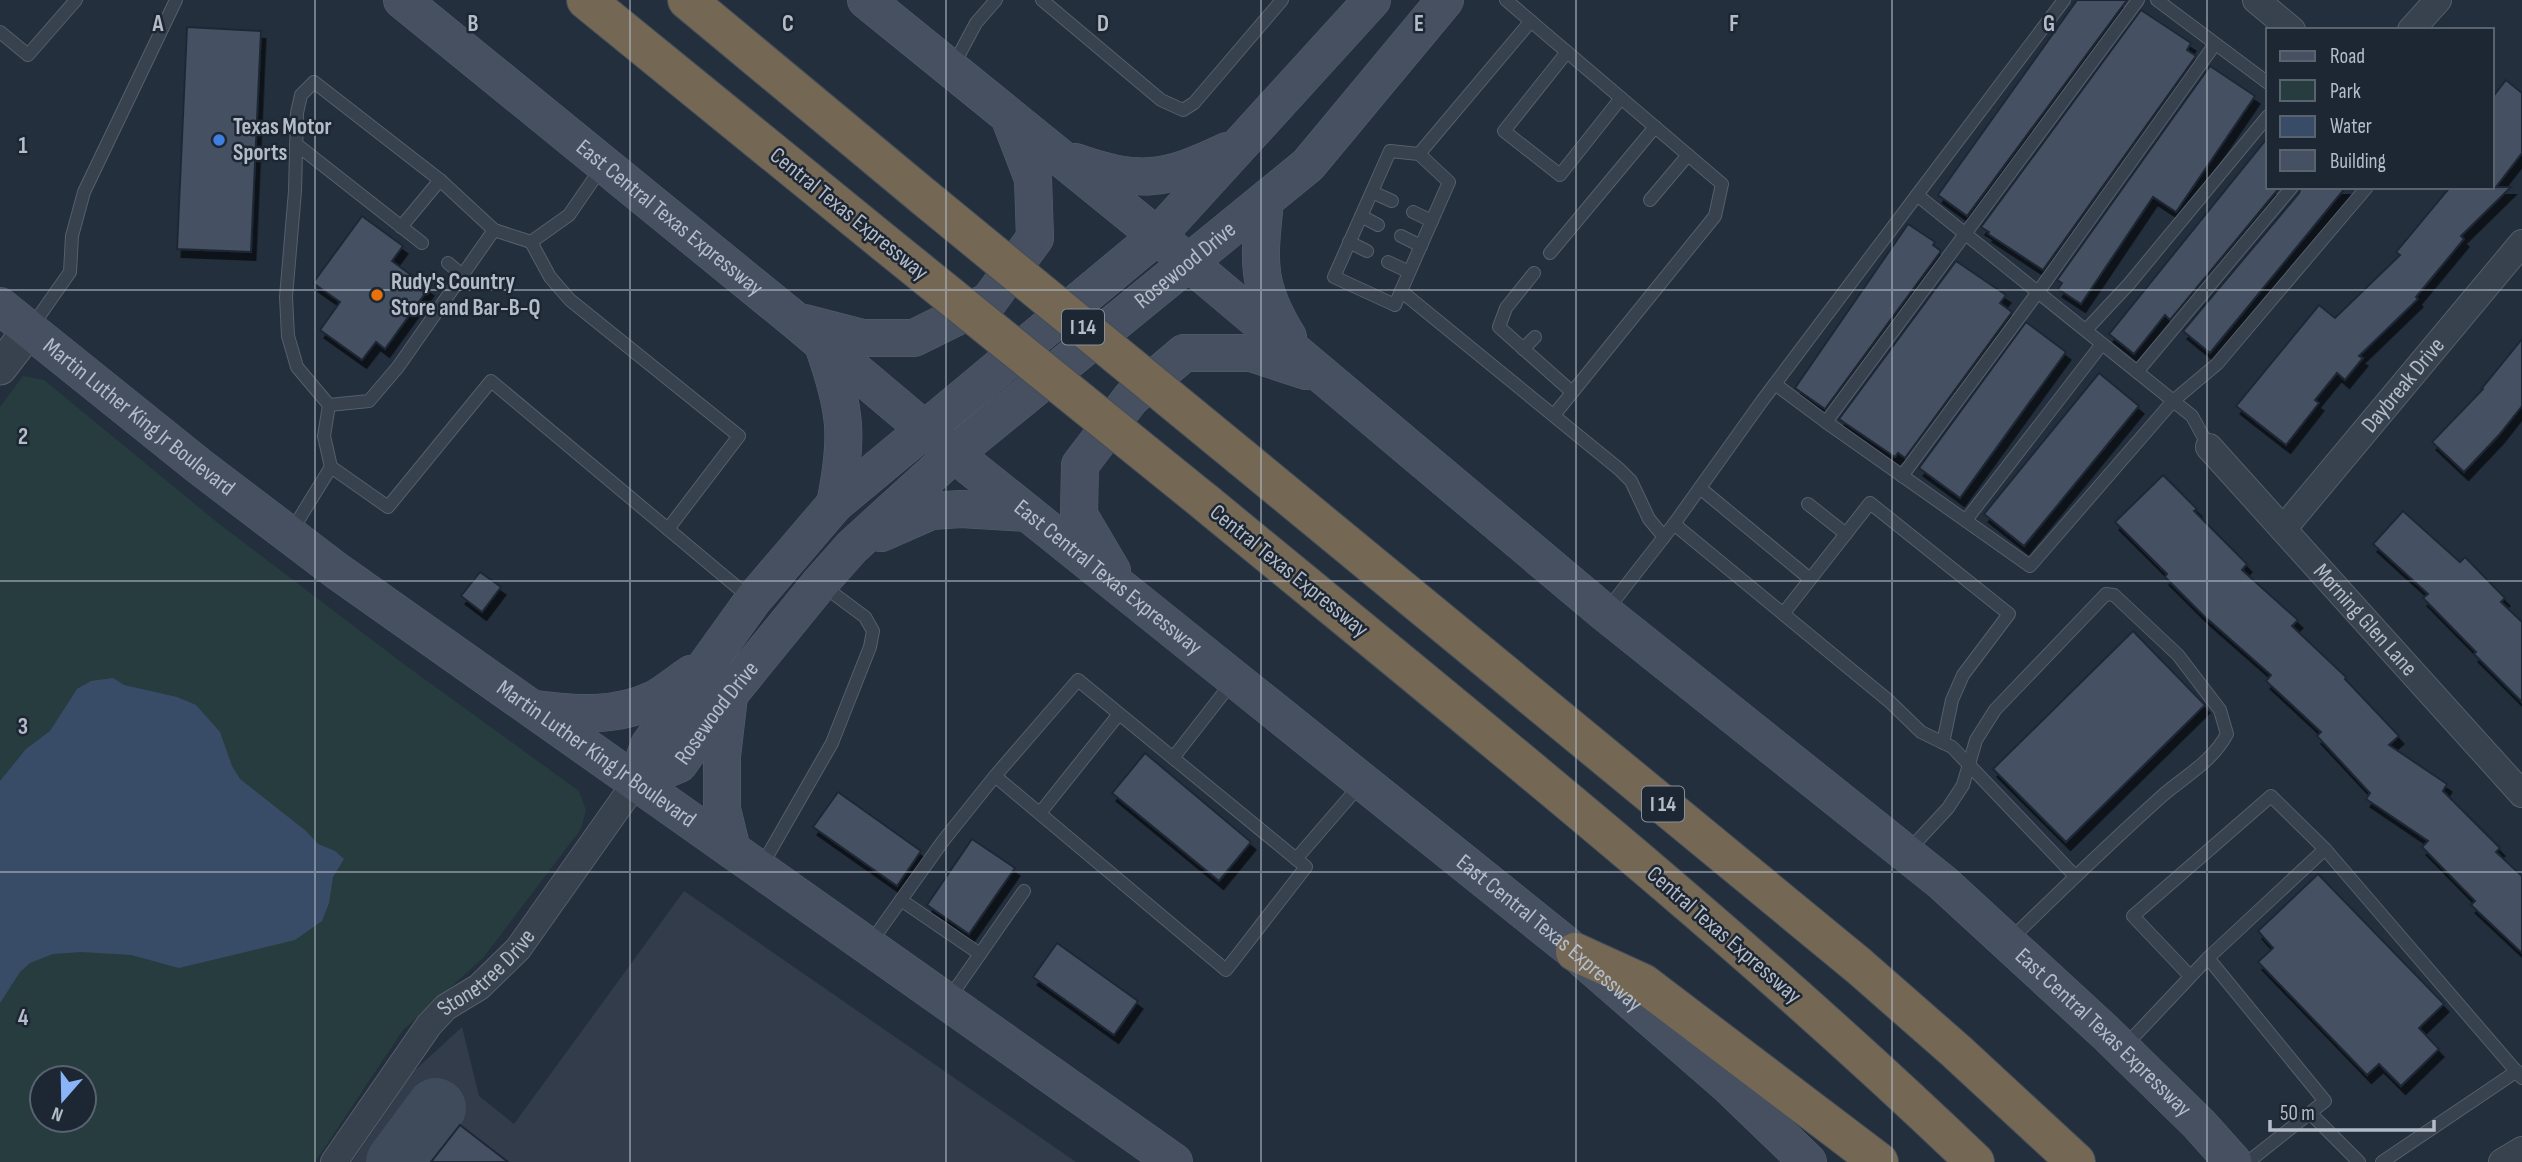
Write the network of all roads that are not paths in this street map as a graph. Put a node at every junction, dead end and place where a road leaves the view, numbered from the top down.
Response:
1 (76, 0) edge
2 (176, 0) edge
3 (402, 0) edge
4 (563, 0) edge
5 (687, 0) edge
6 (866, 0) edge
7 (996, 0) edge
8 (1042, 0) edge
9 (1282, 0) edge
10 (1372, 0) edge
11 (1445, 0) edge
12 (1506, 0) edge
13 (2064, 0) edge
14 (2138, 0) edge
15 (2157, 0) edge
16 (2256, 0) edge
17 (2438, 0) edge
18 (599, 11) edge
19 (1531, 21) junction
20 (2290, 28) edge
21 (2413, 28) edge
22 (0, 32) edge
23 (2215, 44) junction
24 (1567, 52) junction
25 (951, 69) junction
26 (2266, 82) edge
27 (1621, 98) junction
28 (1008, 116) junction
29 (2266, 118) edge
30 (1655, 127) junction
31 (296, 144) junction
32 (1241, 145) junction
33 (1419, 154) junction
34 (1057, 155) junction
35 (1688, 155) junction
36 (603, 164) junction
37 (440, 180) junction
38 (2290, 189) edge
39 (2365, 189) edge
40 (1372, 192) junction
41 (1917, 195) junction
42 (1650, 200) dead end
43 (1265, 201) junction
44 (1392, 201) dead end
45 (1413, 212) dead end
46 (1361, 216) junction
47 (1432, 221) junction
48 (1378, 225) dead end
49 (401, 227) junction
50 (494, 230) junction
51 (1966, 233) junction
52 (1157, 236) junction
53 (1401, 236) dead end
54 (531, 242) junction
55 (1349, 242) junction
56 (422, 243) dead end
57 (2522, 243) edge
58 (1421, 246) junction
59 (1367, 251) dead end
60 (1550, 253) dead end
61 (1388, 262) dead end
62 (448, 263) dead end
63 (1189, 263) junction
64 (1409, 272) junction
65 (1534, 273) dead end
66 (462, 275) junction
67 (1401, 291) junction
68 (2038, 292) junction
69 (0, 306) edge
70 (796, 321) junction
71 (30, 329) junction
72 (2086, 330) junction
73 (1535, 337) dead end
74 (2102, 344) junction
75 (823, 345) junction
76 (1524, 349) junction
77 (1312, 366) junction
78 (0, 368) edge
79 (2137, 372) junction
80 (1775, 384) junction
81 (1573, 392) junction
82 (2173, 401) junction
83 (329, 405) junction
84 (1554, 415) junction
85 (1826, 422) junction
86 (926, 428) junction
87 (2209, 447) joint
88 (954, 454) junction
89 (331, 467) junction
90 (1902, 476) junction
91 (1700, 488) junction
92 (835, 504) junction
93 (1808, 504) dead end
94 (1028, 513) junction
95 (1966, 520) junction
96 (1674, 524) junction
97 (2284, 528) junction
98 (668, 529) junction
99 (1846, 534) junction
100 (289, 535) junction
101 (1664, 537) junction
102 (852, 547) junction
103 (1810, 579) junction
104 (820, 583) junction
105 (1122, 589) junction
106 (753, 600) junction
107 (1605, 613) junction
108 (1783, 614) junction
109 (707, 664) junction
110 (1234, 680) junction
111 (729, 696) junction
112 (529, 708) junction
113 (1119, 714) junction
114 (1942, 743) junction
115 (1173, 758) junction
116 (1970, 766) junction
117 (995, 776) junction
118 (636, 782) junction
119 (1362, 782) junction
120 (2522, 794) edge
121 (1040, 813) junction
122 (2325, 849) junction
123 (1906, 854) junction
124 (1296, 859) junction
125 (746, 861) junction
126 (2074, 876) junction
127 (1024, 891) dead end
128 (901, 900) junction
129 (2008, 943) junction
130 (867, 947) junction
131 (1575, 953) junction
132 (980, 954) junction
133 (2208, 958) junction
134 (2190, 976) junction
135 (946, 1002) junction
136 (2123, 1049) junction
137 (2519, 1075) edge
138 (2310, 1113) junction
139 (2522, 1150) edge
140 (334, 1162) edge
141 (1174, 1162) edge
142 (1808, 1162) edge
143 (1879, 1162) edge
144 (1975, 1162) edge
145 (2076, 1162) edge
146 (2233, 1162) edge
147 (2248, 1162) edge
148 (2358, 1162) edge
149 (2382, 1162) edge
150 (2502, 1162) edge

1 - 22 lane
2 - 71 lane
3 - 36 main road, East Central Texas Expressway
4 - 18 highway, Central Texas Expressway
5 - 145 highway, I 14, bridge
6 - 25 main road, East Central Texas Expressway
7 - 25 lane
8 - 9 lane
10 - 32 main road, Rosewood Drive
11 - 43 main road, Rosewood Drive
12 - 19 lane
13 - 41 lane
14 - 51 lane
15 - 23 lane
16 - 20 street
17 - 21 street
18 - 144 highway, Central Texas Expressway / I 14, bridge
19 - 24 lane
19 - 33 lane
23 - 26 lane
23 - 68 lane
24 - 27 lane
24 - 27 lane
25 - 28 main road, East Central Texas Expressway
27 - 30 lane
28 - 34 main road, East Central Texas Expressway
28 - 70 main road
29 - 72 lane
30 - 35 lane
30 - 60 lane
31 - 37 lane
31 - 49 lane
31 - 83 lane
32 - 34 main road
32 - 52 main road, Rosewood Drive
33 - 40 lane
33 - 47 lane
34 - 52 main road, East Central Texas Expressway
35 - 42 lane
35 - 81 lane
36 - 54 lane
36 - 70 main road, East Central Texas Expressway
37 - 49 lane
37 - 50 lane
38 - 79 lane
39 - 82 lane
40 - 44 lane
40 - 46 lane
41 - 51 lane
41 - 80 lane
43 - 63 main road, Rosewood Drive
43 - 77 main road
45 - 47 lane
46 - 48 lane
46 - 55 lane
47 - 58 lane
49 - 56 lane
50 - 54 lane
50 - 66 lane
51 - 68 lane
51 - 85 lane
52 - 63 main road, East Central Texas Expressway
52 - 86 main road, Rosewood Drive
53 - 58 lane
54 - 98 lane
55 - 59 lane
55 - 67 lane
57 - 97 street, Daybreak Drive
58 - 64 lane
61 - 64 lane
62 - 66 lane
63 - 77 main road, East Central Texas Expressway
63 - 88 main road, Rosewood Drive
64 - 67 lane
65 - 76 lane
66 - 83 lane
67 - 84 lane
68 - 72 lane
68 - 90 lane
69 - 71 main road, Martin Luther King Jr Boulevard
70 - 75 main road, East Central Texas Expressway
71 - 78 street
71 - 100 main road, Martin Luther King Jr Boulevard
72 - 74 lane
73 - 76 lane
74 - 79 lane
74 - 95 lane
75 - 86 main road, East Central Texas Expressway
75 - 92 main road
76 - 81 lane
77 - 105 main road
77 - 107 main road, East Central Texas Expressway
79 - 82 lane
80 - 85 lane
80 - 91 lane
81 - 84 lane
82 - 87 lane
82 - 95 lane
83 - 89 lane
84 - 101 lane
85 - 90 lane
86 - 88 main road, East Central Texas Expressway
86 - 92 main road, Rosewood Drive
87 - 97 street, Morning Glen Lane
88 - 94 main road, East Central Texas Expressway
88 - 102 main road, Rosewood Drive
89 - 98 lane
89 - 100 lane
90 - 95 lane
91 - 96 lane
91 - 103 lane
92 - 106 main road, Rosewood Drive
93 - 99 lane
94 - 102 main road
94 - 105 main road, East Central Texas Expressway
96 - 101 lane
96 - 108 lane
97 - 120 street, Morning Glen Lane
98 - 106 lane
99 - 103 lane
99 - 114 lane
100 - 112 main road, Martin Luther King Jr Boulevard
101 - 107 lane
102 - 104 main road, Rosewood Drive
103 - 108 lane
104 - 111 main road, Rosewood Drive
104 - 125 lane
105 - 110 main road, East Central Texas Expressway
106 - 109 main road, Rosewood Drive
107 - 123 main road, East Central Texas Expressway
108 - 114 lane
109 - 112 main road
109 - 118 main road, Rosewood Drive
110 - 115 lane
110 - 119 main road, East Central Texas Expressway
111 - 118 main road, Rosewood Drive
111 - 125 main road
112 - 118 main road, Martin Luther King Jr Boulevard
113 - 115 lane
113 - 117 lane
113 - 121 lane
114 - 116 lane
115 - 124 lane
116 - 123 lane
116 - 126 lane
116 - 126 lane
117 - 121 lane
117 - 128 lane
118 - 125 main road, Martin Luther King Jr Boulevard
118 - 140 street, Stonetree Drive
119 - 124 lane
119 - 131 main road, East Central Texas Expressway
121 - 124 lane
122 - 133 lane
122 - 134 lane
122 - 137 lane
123 - 129 main road, East Central Texas Expressway
125 - 130 main road, Martin Luther King Jr Boulevard
126 - 129 lane
127 - 132 lane
128 - 130 lane
128 - 132 lane
129 - 136 main road, East Central Texas Expressway
130 - 135 main road, Martin Luther King Jr Boulevard
131 - 142 main road, East Central Texas Expressway
131 - 143 highway
132 - 135 lane
133 - 134 lane
133 - 138 lane
134 - 136 lane
135 - 141 main road, Martin Luther King Jr Boulevard
136 - 146 main road, East Central Texas Expressway
137 - 149 lane
138 - 147 lane
138 - 148 lane
139 - 150 street

